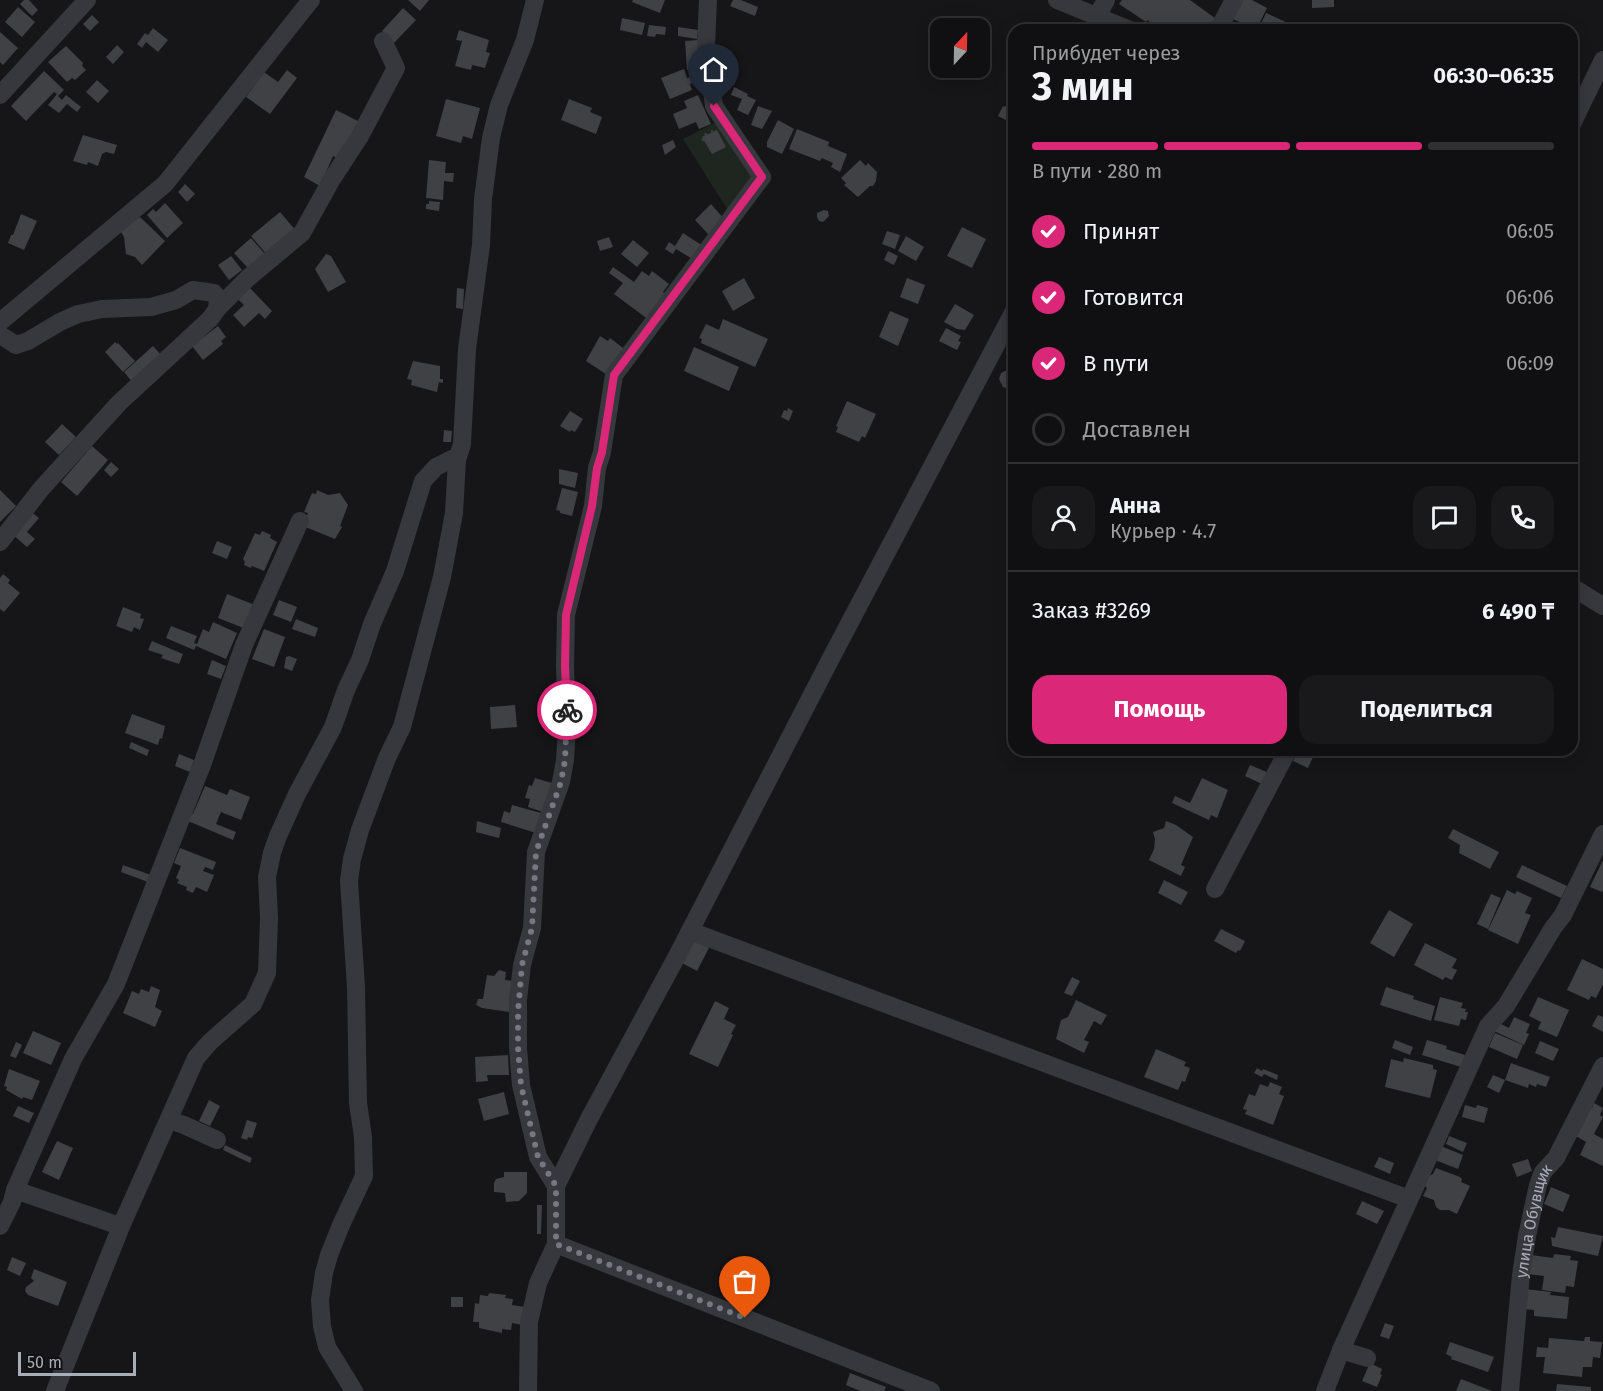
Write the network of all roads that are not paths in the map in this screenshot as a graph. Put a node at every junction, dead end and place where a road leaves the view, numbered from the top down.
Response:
1 (87, 0) edge
2 (311, 0) edge
3 (535, 0) edge
4 (708, 0) edge
5 (1057, 0) edge
6 (1234, 0) edge
7 (1101, 8) edge
8 (1122, 24) edge
9 (1221, 24) edge
10 (383, 41) dead end
11 (1603, 60) edge
12 (0, 95) edge
13 (1578, 112) edge
14 (239, 287) junction
15 (208, 291) junction
16 (217, 309) junction
17 (0, 322) edge
18 (1008, 322) edge
19 (0, 334) edge
20 (457, 460) junction
21 (300, 521) dead end
22 (0, 542) edge
23 (1578, 590) edge
24 (1603, 606) edge
25 (1285, 756) edge
26 (1603, 834) edge
27 (1215, 889) dead end
28 (690, 931) junction
29 (1603, 1066) edge
30 (169, 1120) junction
31 (218, 1140) dead end
32 (556, 1186) junction
33 (15, 1190) junction
34 (1409, 1199) junction
35 (122, 1224) junction
36 (0, 1226) edge
37 (556, 1244) junction
38 (1341, 1350) junction
39 (1367, 1358) dead end
40 (56, 1391) edge
41 (354, 1391) edge
42 (528, 1391) edge
43 (931, 1391) edge
44 (1325, 1391) edge
45 (1510, 1391) edge

1 - 12 street
2 - 17 street
3 - 20 street
4 - 32 street
5 - 7 street
6 - 9 street
7 - 8 street
10 - 14 street
11 - 13 street
14 - 15 street
14 - 16 street
15 - 16 street
15 - 19 street
16 - 22 street
18 - 28 street
20 - 30 street
20 - 41 street
21 - 33 street
23 - 24 street
25 - 27 street
26 - 34 street
28 - 32 street
28 - 34 street
29 - 45 street, улица Обувщик
30 - 31 street
30 - 35 street
32 - 37 street
33 - 35 street
33 - 36 street
34 - 38 street
35 - 40 street
37 - 42 street
37 - 43 street
38 - 39 street
38 - 44 street

